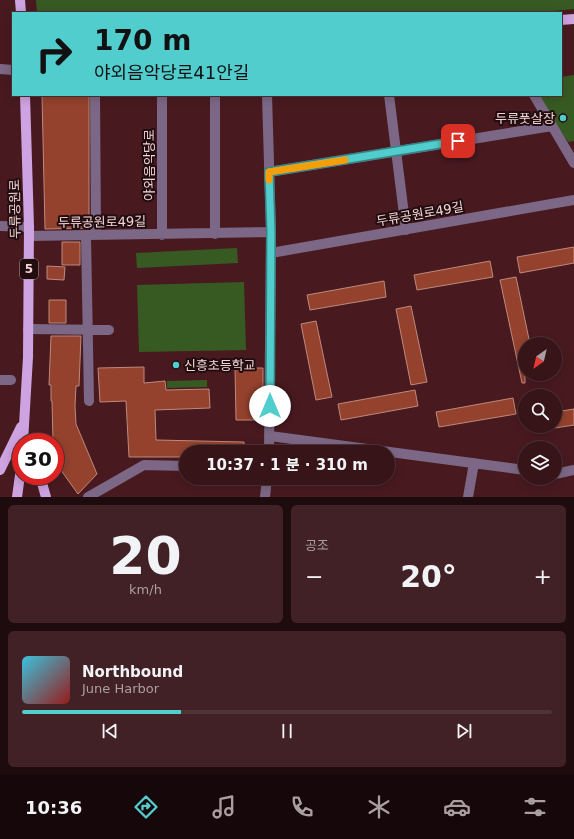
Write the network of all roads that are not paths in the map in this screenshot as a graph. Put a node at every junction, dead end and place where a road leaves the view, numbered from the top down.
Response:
1 (20, 0) edge
2 (21, 12) edge
3 (574, 18) edge
4 (562, 20) edge
5 (0, 69) edge
6 (12, 70) edge
7 (25, 96) edge
8 (95, 96) edge
9 (162, 96) edge
10 (215, 96) edge
11 (267, 96) edge
12 (389, 96) edge
13 (535, 96) edge
14 (552, 126) junction
15 (396, 151) junction
16 (574, 163) edge
17 (269, 172) junction
18 (574, 200) edge
19 (0, 226) edge
20 (406, 230) junction
21 (29, 232) junction
22 (271, 232) junction
23 (215, 234) junction
24 (162, 235) junction
25 (91, 236) junction
26 (271, 253) junction
27 (28, 329) junction
28 (87, 330) junction
29 (109, 330) dead end
30 (0, 380) edge
31 (11, 380) dead end
32 (89, 401) dead end
33 (24, 421) junction
34 (23, 433) edge
35 (27, 433) edge
36 (270, 436) junction
37 (269, 445) edge
38 (474, 463) junction
39 (179, 466) edge
40 (518, 469) edge
41 (0, 470) edge
42 (574, 470) edge
43 (562, 473) edge
44 (19, 485) edge
45 (43, 485) edge
46 (266, 485) edge
47 (17, 497) edge
48 (46, 497) edge
49 (88, 497) edge
50 (265, 497) edge
51 (468, 497) edge

1 - 2 main road
3 - 4 main road
5 - 6 street
7 - 21 main road, 두류공원로 / 5
8 - 25 street
9 - 24 street, 야외음악당로
10 - 23 street
11 - 17 street
12 - 15 street
13 - 14 street
14 - 15 street
14 - 16 street
15 - 17 street
15 - 20 street
17 - 22 street
18 - 20 street, 두류공원로49길
19 - 21 street, 두류공원로49길
20 - 26 street, 두류공원로49길
21 - 25 street, 두류공원로49길
21 - 27 main road, 두류공원로 / 5
22 - 23 street, 두류공원로49길
22 - 26 street
23 - 24 street, 두류공원로49길
24 - 25 street, 두류공원로49길
25 - 28 street
26 - 36 street
27 - 28 street
27 - 33 main road, 두류공원로 / 5
28 - 29 street
28 - 32 street
30 - 31 street
33 - 34 main road, 두류공원로 / 5
33 - 35 main road
33 - 41 main road
36 - 37 street
36 - 38 street
38 - 40 street
38 - 51 street
39 - 49 street
42 - 43 street
44 - 47 main road
45 - 48 main road
46 - 50 street

